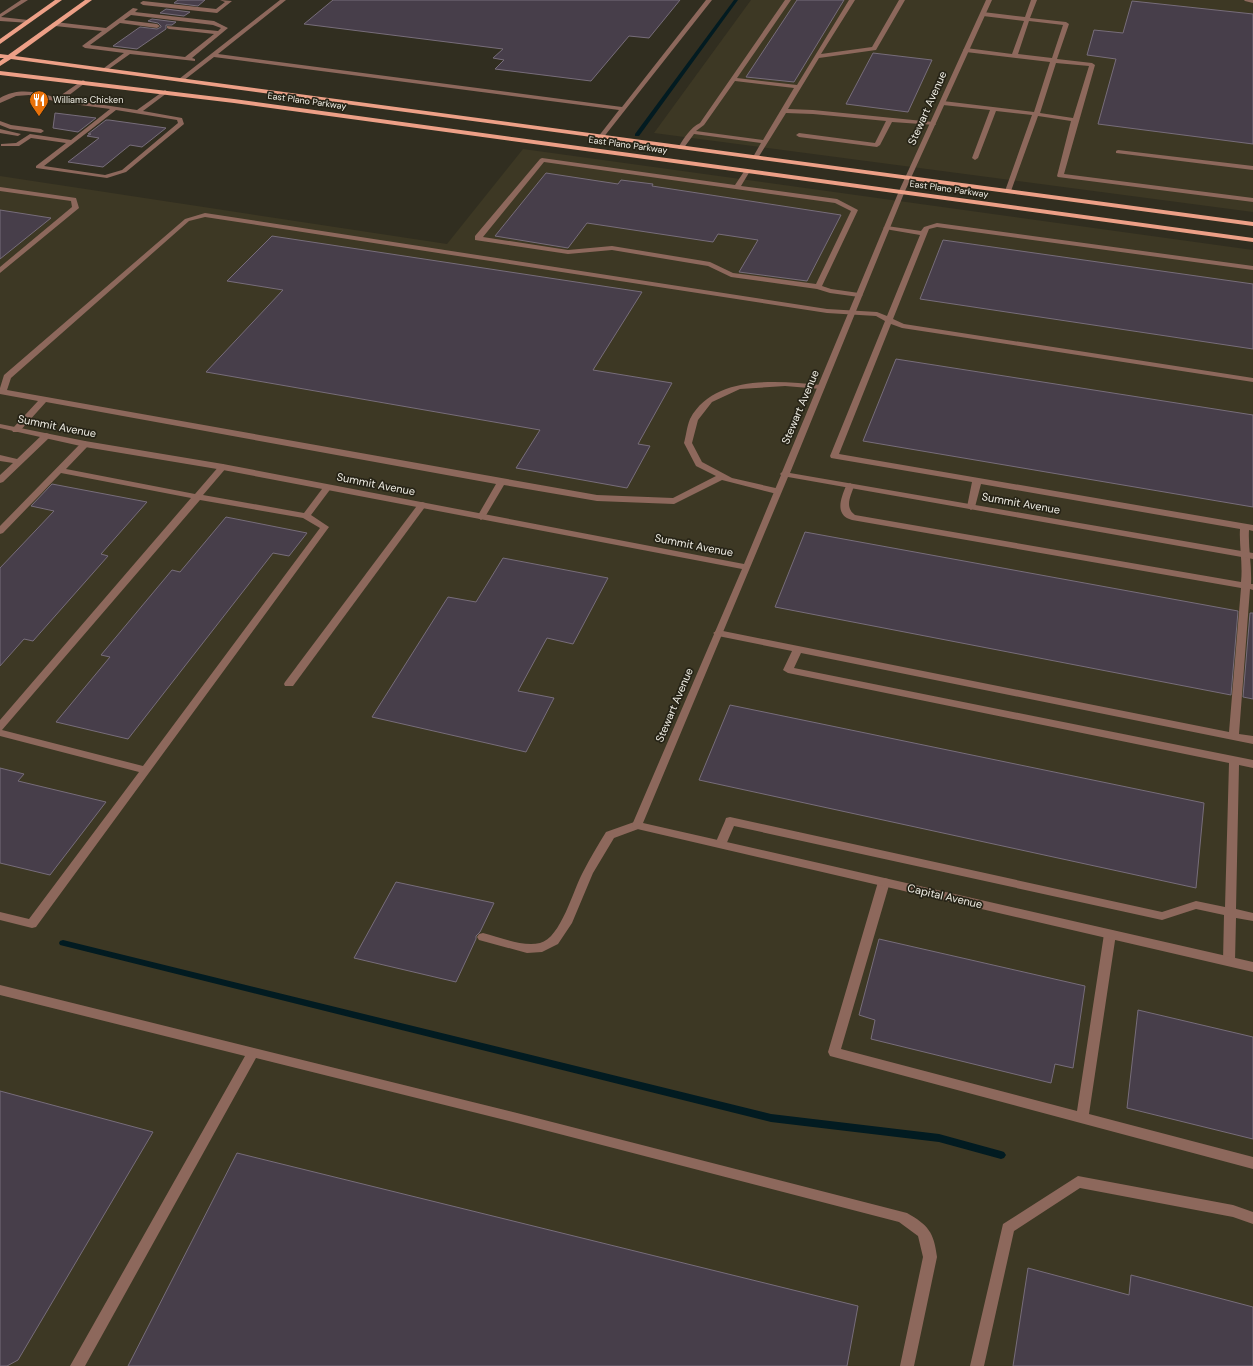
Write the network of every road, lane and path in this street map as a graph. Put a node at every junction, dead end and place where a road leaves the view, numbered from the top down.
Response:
1 (25, 0) edge
2 (59, 0) edge
3 (89, 0) edge
4 (223, 0) edge
5 (283, 0) edge
6 (709, 0) edge
7 (788, 0) edge
8 (852, 0) edge
9 (902, 0) edge
10 (989, 0) edge
11 (1034, 0) edge
12 (1247, 0) edge
13 (144, 1) edge
14 (1253, 1) edge
15 (0, 6) edge
16 (12, 8) junction
17 (983, 14) junction
18 (0, 18) edge
19 (122, 19) junction
20 (1027, 20) junction
21 (28, 22) junction
22 (55, 24) junction
23 (107, 30) junction
24 (219, 32) junction
25 (0, 42) edge
26 (966, 50) junction
27 (129, 52) junction
28 (213, 55) junction
29 (0, 56) edge
30 (817, 56) junction
31 (1014, 56) junction
32 (10, 57) junction
33 (186, 59) junction
34 (1054, 60) junction
35 (205, 62) junction
36 (0, 64) edge
37 (106, 69) junction
38 (0, 73) edge
39 (734, 79) junction
40 (181, 80) junction
41 (83, 82) junction
42 (799, 87) junction
43 (165, 92) junction
44 (58, 100) junction
45 (0, 101) edge
46 (942, 103) junction
47 (115, 108) junction
48 (624, 109) junction
49 (994, 109) junction
50 (784, 111) junction
51 (138, 112) junction
52 (1036, 114) junction
53 (890, 120) junction
54 (1075, 120) junction
55 (0, 123) edge
56 (933, 124) junction
57 (0, 131) edge
58 (692, 132) junction
59 (30, 136) junction
60 (799, 136) dead end
61 (40, 137) junction
62 (601, 137) junction
63 (72, 142) junction
64 (765, 142) junction
65 (1, 146) edge
66 (681, 148) junction
67 (592, 149) junction
68 (1118, 152) dead end
69 (756, 157) junction
70 (975, 158) dead end
71 (672, 160) junction
72 (1253, 168) edge
73 (747, 171) junction
74 (908, 178) junction
75 (737, 187) junction
76 (0, 188) edge
77 (902, 191) junction
78 (1008, 191) junction
79 (1253, 200) edge
80 (1253, 224) edge
81 (887, 228) junction
82 (924, 233) junction
83 (1253, 240) edge
84 (1253, 268) edge
85 (0, 271) edge
86 (818, 287) junction
87 (859, 296) junction
88 (852, 312) junction
89 (889, 320) junction
90 (1253, 380) edge
91 (821, 387) junction
92 (44, 399) junction
93 (0, 426) edge
94 (16, 430) junction
95 (46, 436) junction
96 (85, 444) junction
97 (0, 458) edge
98 (19, 462) junction
99 (223, 467) junction
100 (58, 470) junction
101 (784, 474) junction
102 (723, 476) junction
103 (0, 480) edge
104 (977, 480) junction
105 (501, 482) junction
106 (850, 486) junction
107 (328, 487) junction
108 (778, 491) junction
109 (198, 497) junction
110 (422, 505) junction
111 (971, 507) junction
112 (306, 516) junction
113 (481, 516) junction
114 (1249, 528) edge
115 (0, 531) edge
116 (1249, 556) edge
117 (747, 567) junction
118 (1249, 587) edge
119 (718, 633) junction
120 (798, 649) junction
121 (289, 684) dead end
122 (0, 727) edge
123 (0, 733) edge
124 (1234, 736) junction
125 (1253, 740) edge
126 (1234, 760) junction
127 (1253, 764) edge
128 (146, 770) junction
129 (636, 825) junction
130 (721, 844) junction
131 (884, 882) junction
132 (1230, 912) junction
133 (0, 916) edge
134 (1253, 917) edge
135 (1110, 934) junction
136 (482, 937) dead end
137 (1229, 961) junction
138 (1253, 966) edge
139 (0, 990) edge
140 (253, 1052) junction
141 (1082, 1118) junction
142 (1253, 1163) edge
143 (1253, 1218) edge
144 (77, 1366) edge
145 (907, 1366) edge
146 (978, 1366) edge

1 - 16 street
2 - 21 main road
3 - 22 main road
4 - 13 street
5 - 28 street
6 - 48 street
7 - 39 street
8 - 30 street
9 - 30 street
10 - 17 street, Stewart Avenue
11 - 20 street
12 - 14 street
13 - 19 street
15 - 16 street
16 - 18 street
17 - 20 street
17 - 26 street, Stewart Avenue
18 - 21 street
19 - 19 street
19 - 23 street
19 - 24 street
20 - 31 street
20 - 34 street
21 - 25 main road
22 - 23 street
22 - 32 main road
23 - 27 street
24 - 24 street
24 - 33 street
26 - 31 street
26 - 46 street, Stewart Avenue
27 - 33 street
27 - 37 street
28 - 35 street
28 - 48 street
29 - 32 main road, East Plano Parkway
30 - 42 street
31 - 34 street
32 - 36 main road
32 - 37 main road, East Plano Parkway
33 - 35 street
34 - 52 street
34 - 54 street
35 - 40 street
37 - 40 main road, East Plano Parkway
38 - 41 main road, East Plano Parkway
39 - 42 street
39 - 58 street
40 - 43 main road
40 - 62 main road, East Plano Parkway
41 - 43 main road, East Plano Parkway
41 - 44 street
42 - 50 street
43 - 51 street
43 - 67 main road, East Plano Parkway
44 - 45 street
44 - 47 street
46 - 49 street
46 - 56 street, Stewart Avenue
47 - 51 street
47 - 63 street
48 - 62 street
49 - 52 street
49 - 70 street
50 - 53 street
50 - 64 street
51 - 63 street
52 - 54 street
52 - 78 street
53 - 56 street
53 - 60 street
54 - 79 street
55 - 61 street
56 - 74 street, Stewart Avenue
57 - 59 street
58 - 64 street
58 - 66 street
59 - 61 street
59 - 65 street
61 - 63 street
62 - 66 main road, East Plano Parkway
62 - 67 main road
64 - 69 street
66 - 69 main road, East Plano Parkway
66 - 71 main road
67 - 71 main road, East Plano Parkway
68 - 72 street
69 - 73 main road
69 - 74 main road, East Plano Parkway
71 - 73 main road, East Plano Parkway
73 - 75 street
73 - 77 main road, East Plano Parkway
74 - 77 street, Stewart Avenue
74 - 78 main road, East Plano Parkway
75 - 86 street
75 - 86 street
76 - 85 street
77 - 81 street, Stewart Avenue
77 - 83 main road, East Plano Parkway
78 - 80 main road, East Plano Parkway
81 - 82 street
81 - 87 street, Stewart Avenue
82 - 84 street
82 - 89 street
86 - 87 street
87 - 88 street, Stewart Avenue
88 - 89 street
88 - 91 street, Stewart Avenue
88 - 92 street
89 - 90 street
89 - 104 street
91 - 101 street, Stewart Avenue
91 - 102 street
92 - 94 street
92 - 105 street
93 - 94 street, Summit Avenue
94 - 95 street, Summit Avenue
95 - 96 street, Summit Avenue
95 - 98 street
96 - 99 street, Summit Avenue
96 - 100 street
97 - 98 street
98 - 103 street
99 - 107 street, Summit Avenue
99 - 109 street
100 - 109 street
100 - 115 street
101 - 106 street, Summit Avenue
101 - 108 street, Stewart Avenue
102 - 105 street
102 - 108 street
104 - 111 street
104 - 114 street
105 - 113 street
106 - 111 street, Summit Avenue
106 - 118 street
107 - 110 street, Summit Avenue
107 - 112 street
108 - 117 street, Stewart Avenue
109 - 112 street
109 - 122 street
110 - 113 street, Summit Avenue
110 - 121 street
111 - 116 street, Summit Avenue
112 - 128 street
113 - 117 street, Summit Avenue
114 - 116 street
116 - 118 street
117 - 119 street, Stewart Avenue
118 - 124 street
119 - 120 street
119 - 129 street, Stewart Avenue
120 - 124 street
120 - 126 street
123 - 128 street
124 - 125 street
126 - 127 street
126 - 132 street
128 - 133 street
129 - 130 street, Capital Avenue
129 - 136 street
130 - 131 street, Capital Avenue
130 - 132 street
131 - 135 street, Capital Avenue
131 - 141 street
132 - 134 street
132 - 137 street
135 - 137 street, Capital Avenue
135 - 141 street
137 - 138 street, Capital Avenue
139 - 140 street
140 - 144 street
140 - 145 street
141 - 142 street
143 - 146 street

